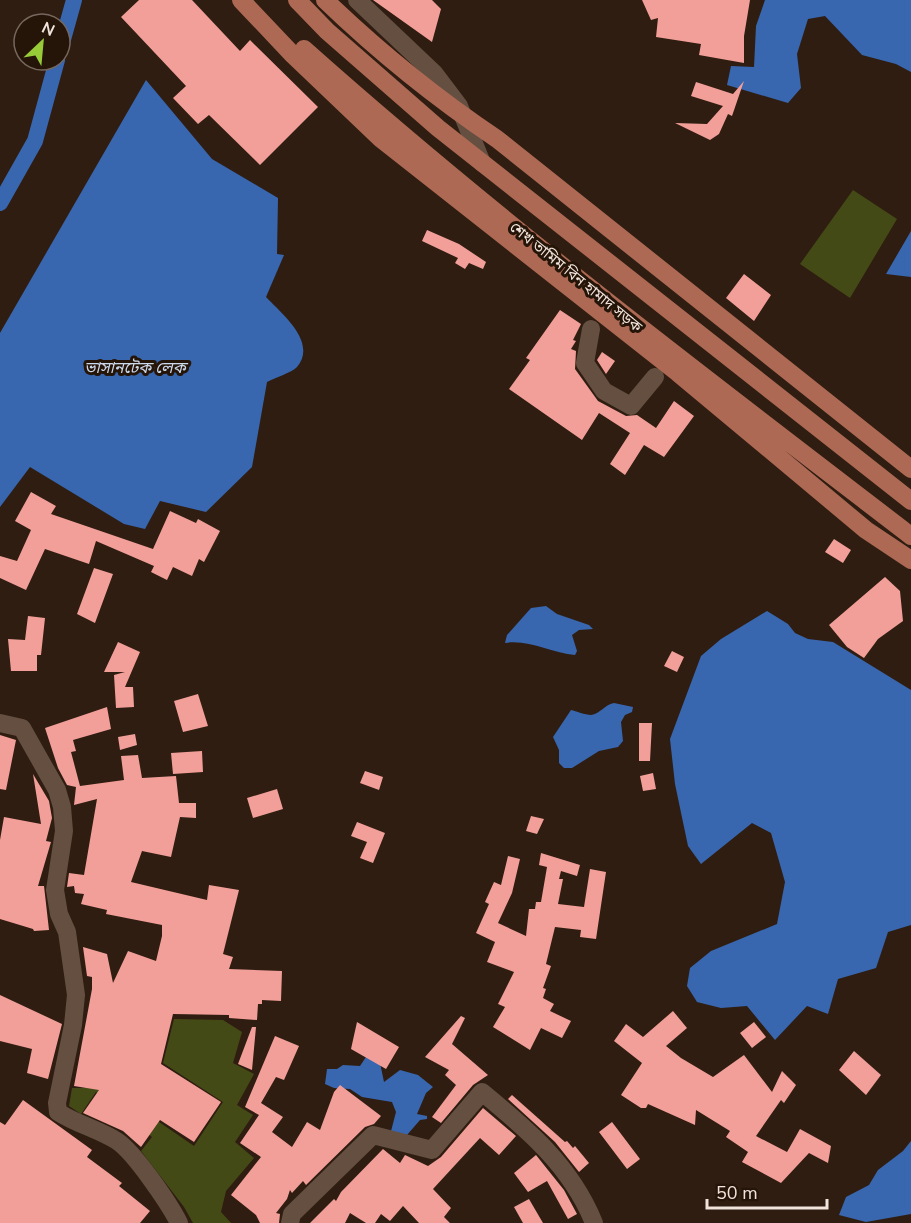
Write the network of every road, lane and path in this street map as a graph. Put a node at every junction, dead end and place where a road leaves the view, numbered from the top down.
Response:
1 (241, 0) edge
2 (256, 0) edge
3 (297, 0) edge
4 (325, 0) edge
5 (357, 0) edge
6 (463, 116) junction
7 (482, 163) junction
8 (591, 329) dead end
9 (655, 377) dead end
10 (911, 469) edge
11 (911, 501) edge
12 (911, 536) edge
13 (911, 560) edge
14 (0, 723) edge
15 (179, 1223) edge
16 (290, 1223) edge
17 (594, 1223) edge

1 - 13 main road
2 - 12 main road, শেখ তামিম বিন হামাদ সড়ক
3 - 7 main road, শেখ তামিম বিন হামাদ সড়ক
4 - 6 main road
5 - 6 street
6 - 7 street
6 - 10 main road
7 - 11 main road, শেখ তামিম বিন হামাদ সড়ক
8 - 9 street
14 - 15 street
16 - 17 street

